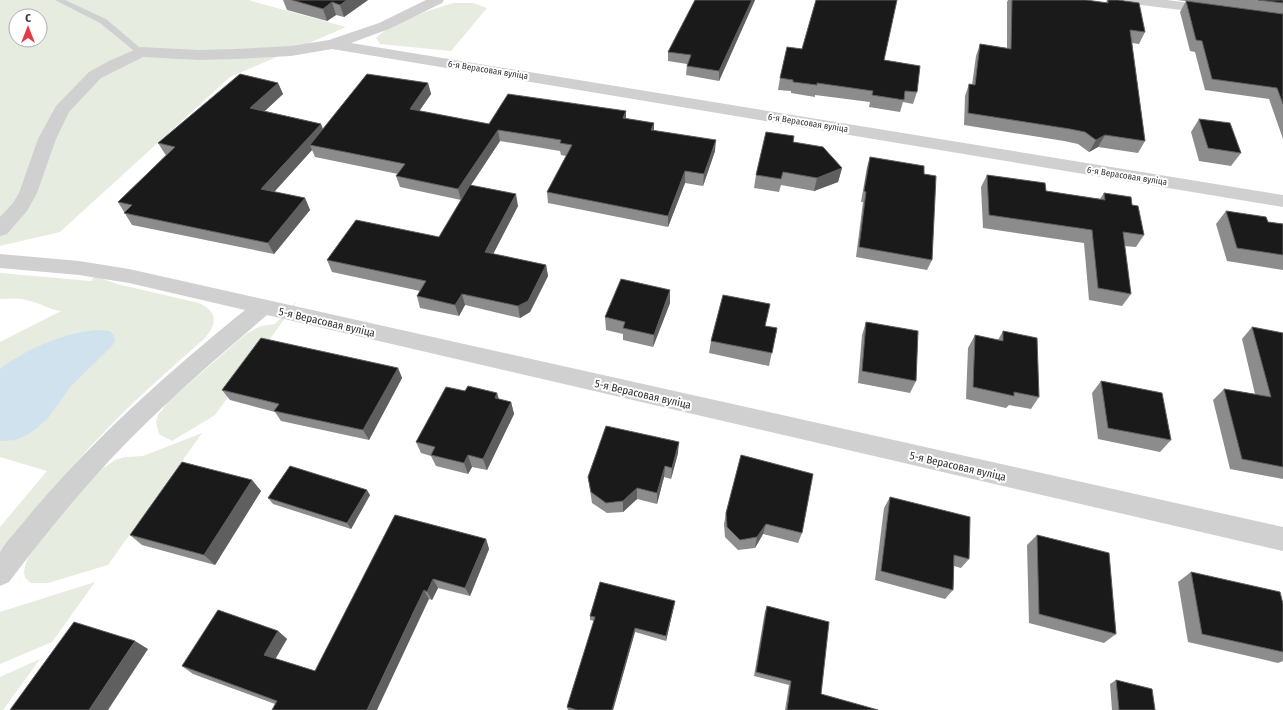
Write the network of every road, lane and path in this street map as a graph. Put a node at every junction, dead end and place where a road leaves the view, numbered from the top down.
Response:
1 (59, 0) edge
2 (437, 0) edge
3 (1133, 0) edge
4 (1228, 12) edge
5 (332, 44) junction
6 (141, 52) junction
7 (1283, 202) edge
8 (0, 229) edge
9 (0, 261) edge
10 (263, 307) junction
11 (1283, 539) edge
12 (0, 573) edge

1 - 6 lane
2 - 5 street
3 - 4 street
5 - 6 street
5 - 7 street, 6-я Верасовая вуліца
6 - 8 street
9 - 10 street, 5-я Верасовая вуліца
10 - 11 street, 5-я Верасовая вуліца
10 - 12 street

